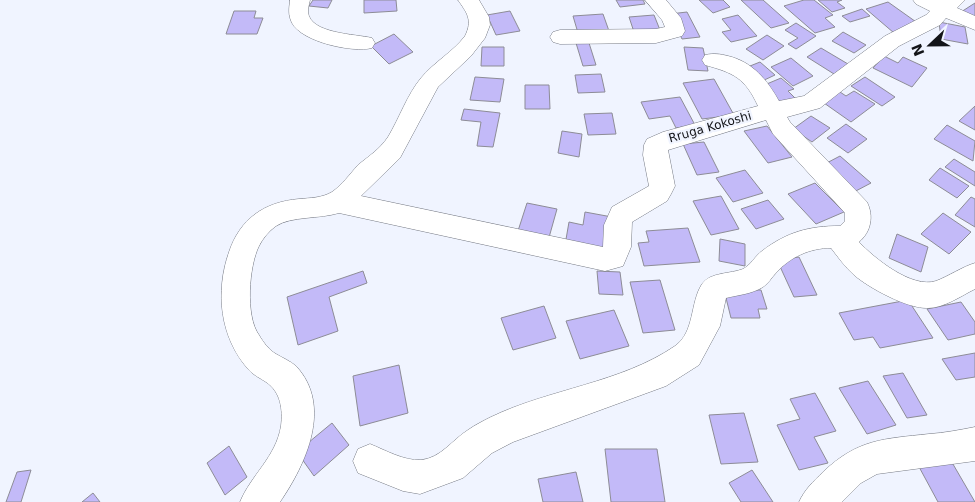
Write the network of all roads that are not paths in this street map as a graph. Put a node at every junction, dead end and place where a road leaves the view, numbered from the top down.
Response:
1 (300, 0) edge
2 (468, 0) edge
3 (655, 0) edge
4 (940, 3) edge
5 (975, 24) edge
6 (560, 37) dead end
7 (365, 43) dead end
8 (713, 60) dead end
9 (772, 111) junction
10 (338, 202) junction
11 (837, 237) junction
12 (975, 275) edge
13 (975, 444) edge
14 (370, 461) dead end
15 (258, 502) edge
16 (817, 502) edge

1 - 7 street
2 - 10 street
3 - 6 street
4 - 5 street
4 - 9 street, Rruga Kokoshi
8 - 9 street
9 - 10 street, Rruga Kokoshi
9 - 11 street
10 - 15 street
11 - 12 street
11 - 14 street
13 - 16 street

